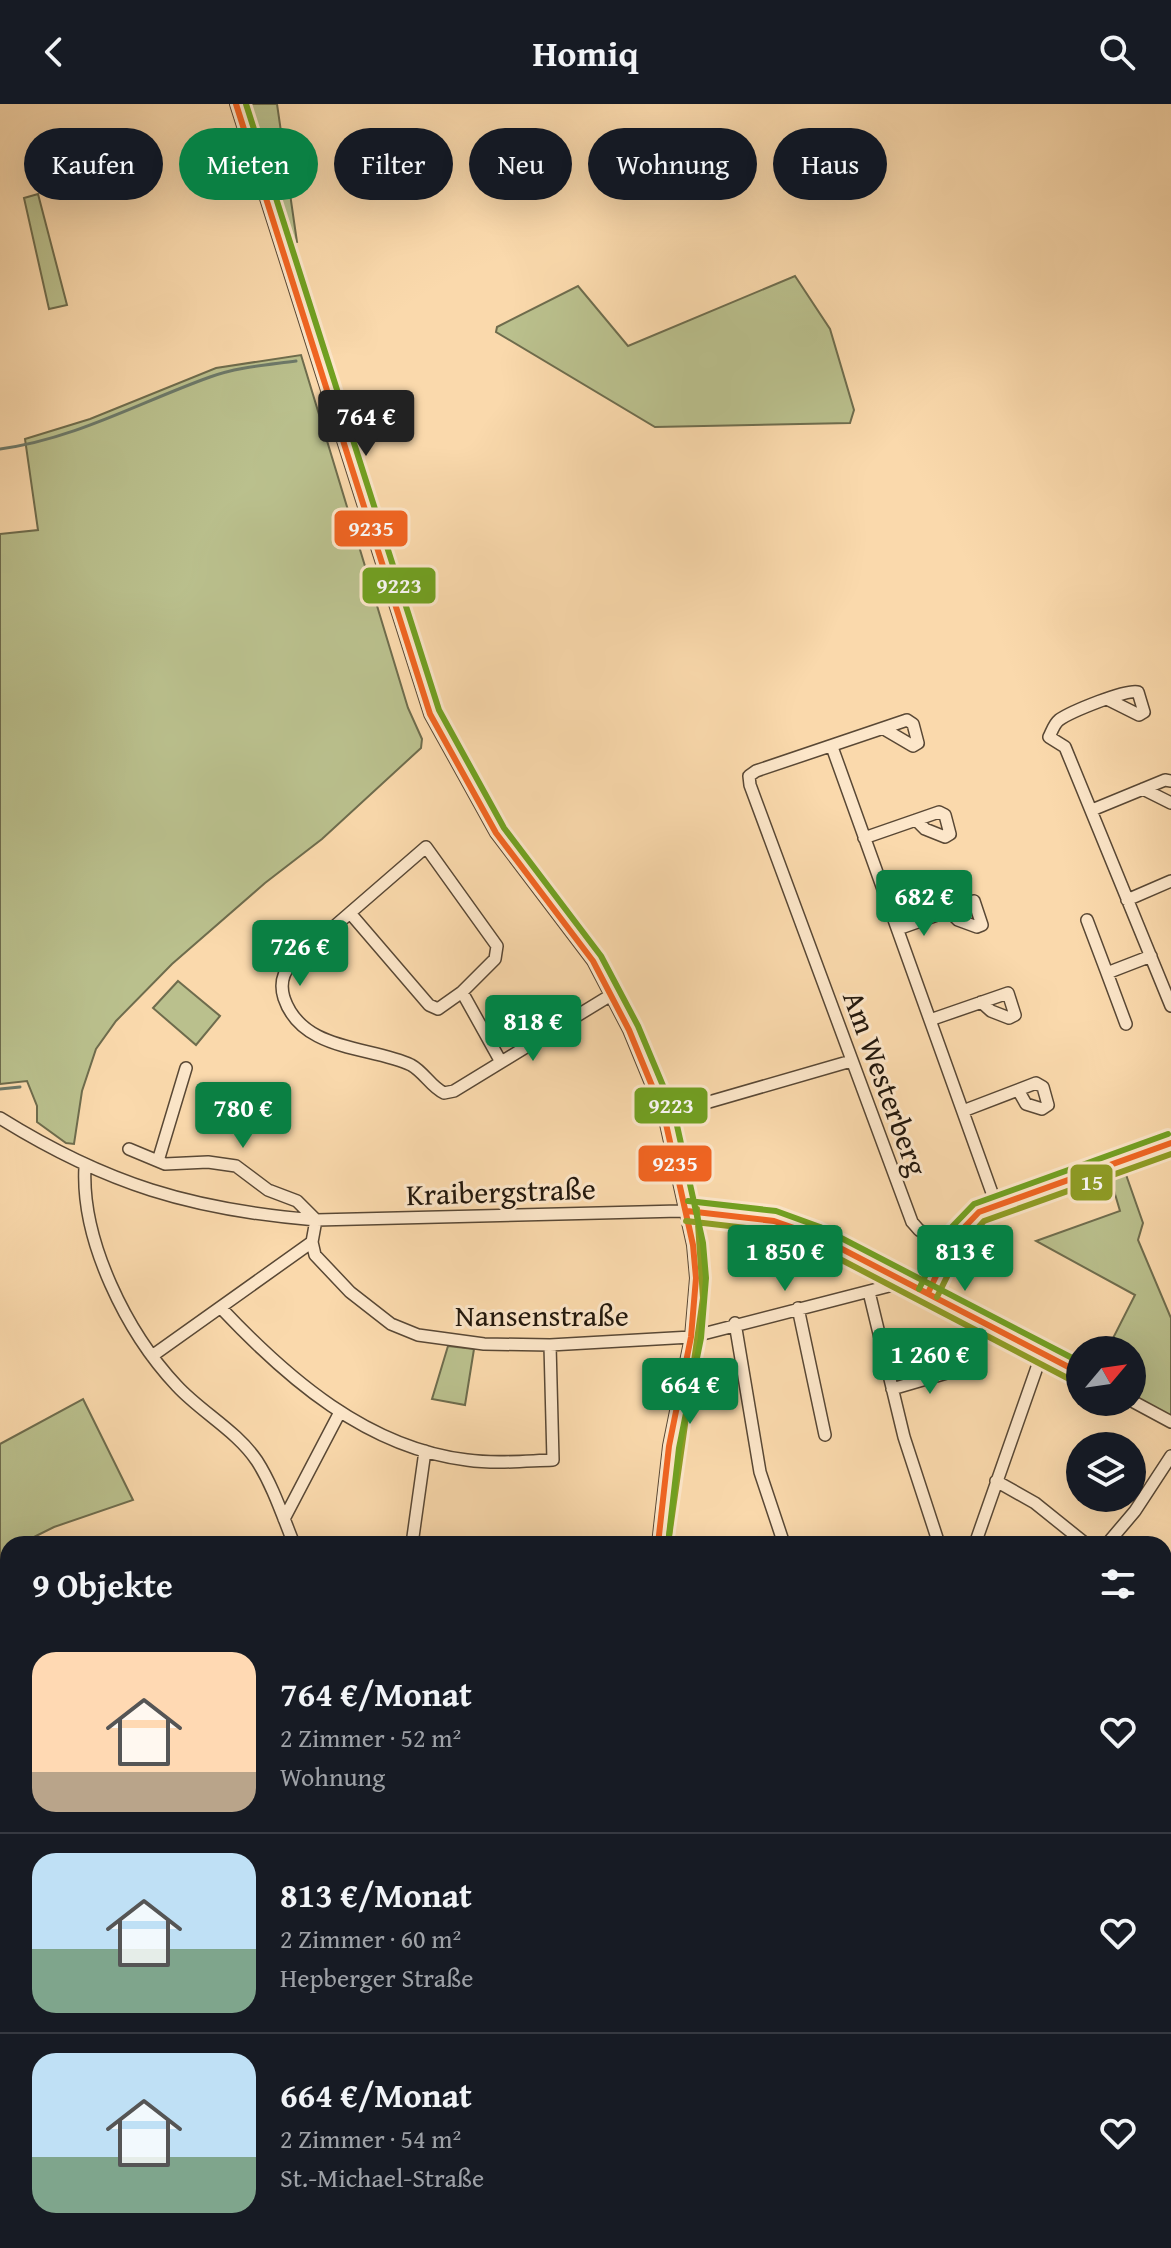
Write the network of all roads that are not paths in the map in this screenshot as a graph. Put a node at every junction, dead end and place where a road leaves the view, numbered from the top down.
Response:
1 (236, 104) edge
2 (1107, 699) dead end
3 (884, 729) dead end
4 (832, 747) junction
5 (1171, 781) edge
6 (1143, 789) junction
7 (1171, 803) edge
8 (1092, 810) junction
9 (916, 820) dead end
10 (864, 838) junction
11 (1171, 881) edge
12 (1127, 900) junction
13 (949, 911) dead end
14 (350, 913) junction
15 (1087, 920) dead end
16 (898, 929) junction
17 (1151, 956) junction
18 (1107, 973) junction
19 (1168, 987) edge
20 (462, 992) junction
21 (611, 995) junction
22 (981, 1002) dead end
23 (1171, 1006) edge
24 (930, 1020) junction
25 (1126, 1024) dead end
26 (851, 1061) junction
27 (501, 1062) junction
28 (186, 1068) dead end
29 (1018, 1090) dead end
30 (963, 1111) junction
31 (664, 1115) junction
32 (0, 1118) edge
33 (1171, 1143) edge
34 (129, 1149) dead end
35 (158, 1161) junction
36 (85, 1167) junction
37 (996, 1204) junction
38 (687, 1211) junction
39 (316, 1220) junction
40 (312, 1242) junction
41 (949, 1246) junction
42 (898, 1278) junction
43 (869, 1292) junction
44 (928, 1293) junction
45 (221, 1308) junction
46 (798, 1308) junction
47 (735, 1323) junction
48 (691, 1337) junction
49 (550, 1345) junction
50 (1037, 1350) junction
51 (152, 1356) junction
52 (1066, 1366) edge
53 (957, 1370) dead end
54 (892, 1389) junction
55 (1146, 1409) edge
56 (340, 1412) junction
57 (1171, 1422) edge
58 (825, 1435) dead end
59 (425, 1451) junction
60 (1171, 1456) edge
61 (996, 1481) junction
62 (284, 1519) junction
63 (291, 1536) edge
64 (413, 1536) edge
65 (659, 1536) edge
66 (781, 1536) edge
67 (937, 1536) edge
68 (978, 1536) edge
69 (1076, 1536) edge
70 (1114, 1536) edge

1 - 21 street
2 - 8 street
3 - 4 street
4 - 10 street
4 - 26 street, Am Westerberg
5 - 6 street
6 - 7 street
6 - 8 street
8 - 12 street
9 - 10 street
10 - 16 street
11 - 12 street
12 - 17 street
13 - 16 street
14 - 20 street
14 - 20 street
14 - 27 street
15 - 18 street
16 - 24 street
17 - 18 street
17 - 19 street
18 - 25 street
19 - 23 street
20 - 27 street
21 - 27 street
21 - 31 street
22 - 24 street
24 - 30 street
26 - 31 street
26 - 41 street, Am Westerberg
28 - 35 street
29 - 30 street
30 - 37 street
31 - 38 street
32 - 36 street, Kraibergstraße
33 - 37 street
34 - 35 street
35 - 39 street
36 - 39 street, Kraibergstraße
36 - 51 street
37 - 41 street
38 - 39 street, Kraibergstraße
38 - 42 street, Kraibergstraße
38 - 48 street
39 - 40 street
40 - 45 street
40 - 49 street, Nansenstraße
41 - 44 street
42 - 43 street, Nansenstraße
42 - 44 street, Kraibergstraße
43 - 46 street, Nansenstraße
43 - 54 street
44 - 50 street, Kraibergstraße
45 - 51 street
45 - 56 street
46 - 47 street, Nansenstraße
46 - 58 street
47 - 48 street, Nansenstraße
47 - 66 street
48 - 49 street, Nansenstraße
48 - 65 street
49 - 59 street
50 - 52 street, Kraibergstraße
50 - 61 street
51 - 62 street
53 - 54 street
54 - 67 street
55 - 57 street
56 - 59 street
56 - 62 street
59 - 64 street
60 - 70 street
61 - 68 street
61 - 69 street
62 - 63 street

